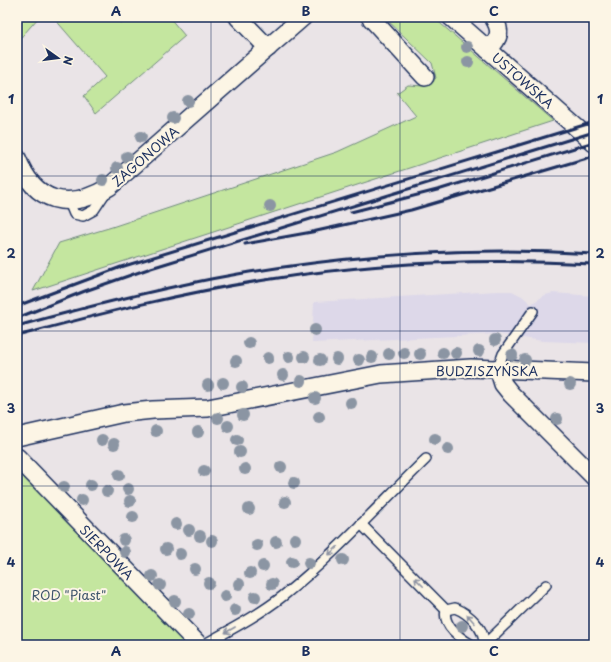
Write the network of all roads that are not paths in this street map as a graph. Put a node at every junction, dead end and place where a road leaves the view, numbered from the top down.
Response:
1 (238, 17) edge
2 (303, 17) edge
3 (370, 17) edge
4 (451, 17) edge
5 (492, 17) edge
6 (268, 48) junction
7 (488, 50) junction
8 (425, 77) dead end
9 (594, 143) edge
10 (17, 158) edge
11 (533, 310) dead end
12 (498, 368) junction
13 (594, 373) edge
14 (17, 437) edge
15 (17, 457) edge
16 (426, 459) dead end
17 (594, 477) edge
18 (361, 524) junction
19 (546, 585) dead end
20 (446, 610) junction
21 (199, 645) edge
22 (203, 645) edge
23 (472, 645) edge
24 (484, 645) edge

1 - 6 street
2 - 6 street, ZAGONOWA
3 - 8 street
4 - 7 street, USTOWSKA
5 - 7 street
6 - 10 street, ZAGONOWA
7 - 9 street, USTOWSKA
11 - 12 lane
12 - 13 street, BUDZISZYŃSKA
12 - 14 street, BUDZISZYŃSKA
12 - 17 street
15 - 21 street, SIERPOWA
16 - 18 lane
20 -> 18 lane
18 -> 22 lane
19 - 24 lane
20 - 23 lane
24 -> 20 lane

